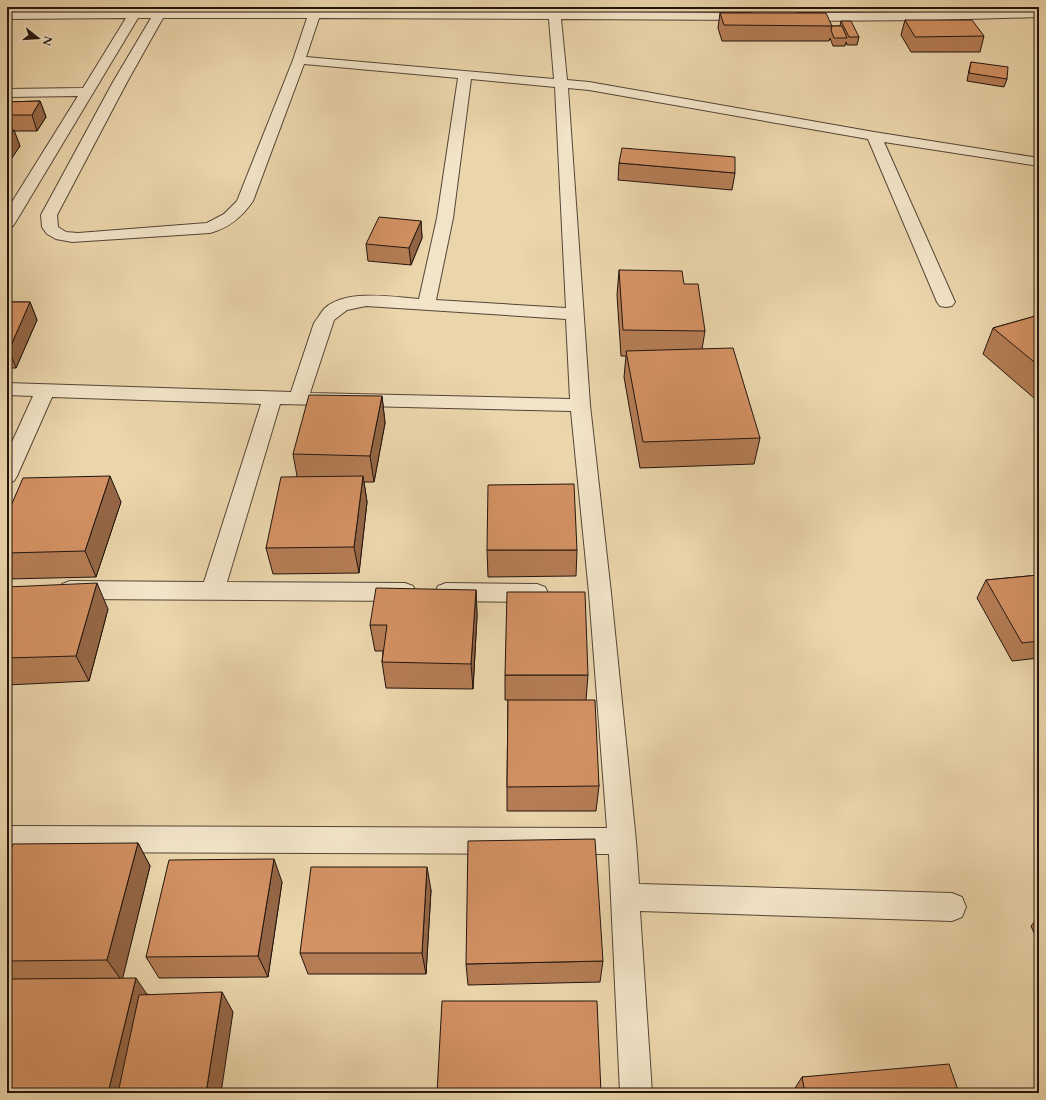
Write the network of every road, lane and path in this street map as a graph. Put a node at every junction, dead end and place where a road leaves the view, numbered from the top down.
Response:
1 (883, 7) edge
2 (399, 11) edge
3 (1034, 13) edge
4 (135, 14) junction
5 (159, 14) junction
6 (314, 14) junction
7 (7, 15) edge
8 (555, 16) junction
9 (763, 17) edge
10 (786, 17) edge
11 (895, 17) junction
12 (1039, 24) edge
13 (299, 60) junction
14 (465, 74) junction
15 (120, 82) junction
16 (562, 82) junction
17 (89, 88) junction
18 (7, 93) edge
19 (874, 136) junction
20 (1039, 162) edge
21 (7, 223) edge
22 (946, 302) dead end
23 (426, 305) junction
24 (574, 314) junction
25 (7, 390) edge
26 (45, 391) junction
27 (272, 398) junction
28 (298, 399) junction
29 (580, 405) junction
30 (7, 476) edge
31 (46, 590) edge
32 (213, 591) junction
33 (600, 593) junction
34 (7, 839) edge
35 (622, 841) junction
36 (625, 897) junction
37 (952, 907) dead end
38 (636, 1093) edge

1 - 11 street
2 - 6 street
2 - 8 street
3 - 11 street
3 - 12 street
4 - 5 street
4 - 7 street
4 - 17 street
5 - 6 street
5 - 15 street
6 - 13 street
8 - 9 street
8 - 16 street
10 - 11 street
13 - 14 street
13 - 15 street
14 - 16 street
14 - 23 street
15 - 17 street
16 - 19 street
16 - 24 street
17 - 18 street
17 - 21 street
19 - 20 street
19 - 22 street
23 - 24 street
23 - 28 street
24 - 29 street
25 - 26 street
26 - 27 street
26 - 30 street
27 - 28 street
27 - 32 street
28 - 29 street
29 - 33 street
31 - 32 street
32 - 33 street
33 - 35 street
34 - 35 street
35 - 36 street
36 - 37 street
36 - 38 street

